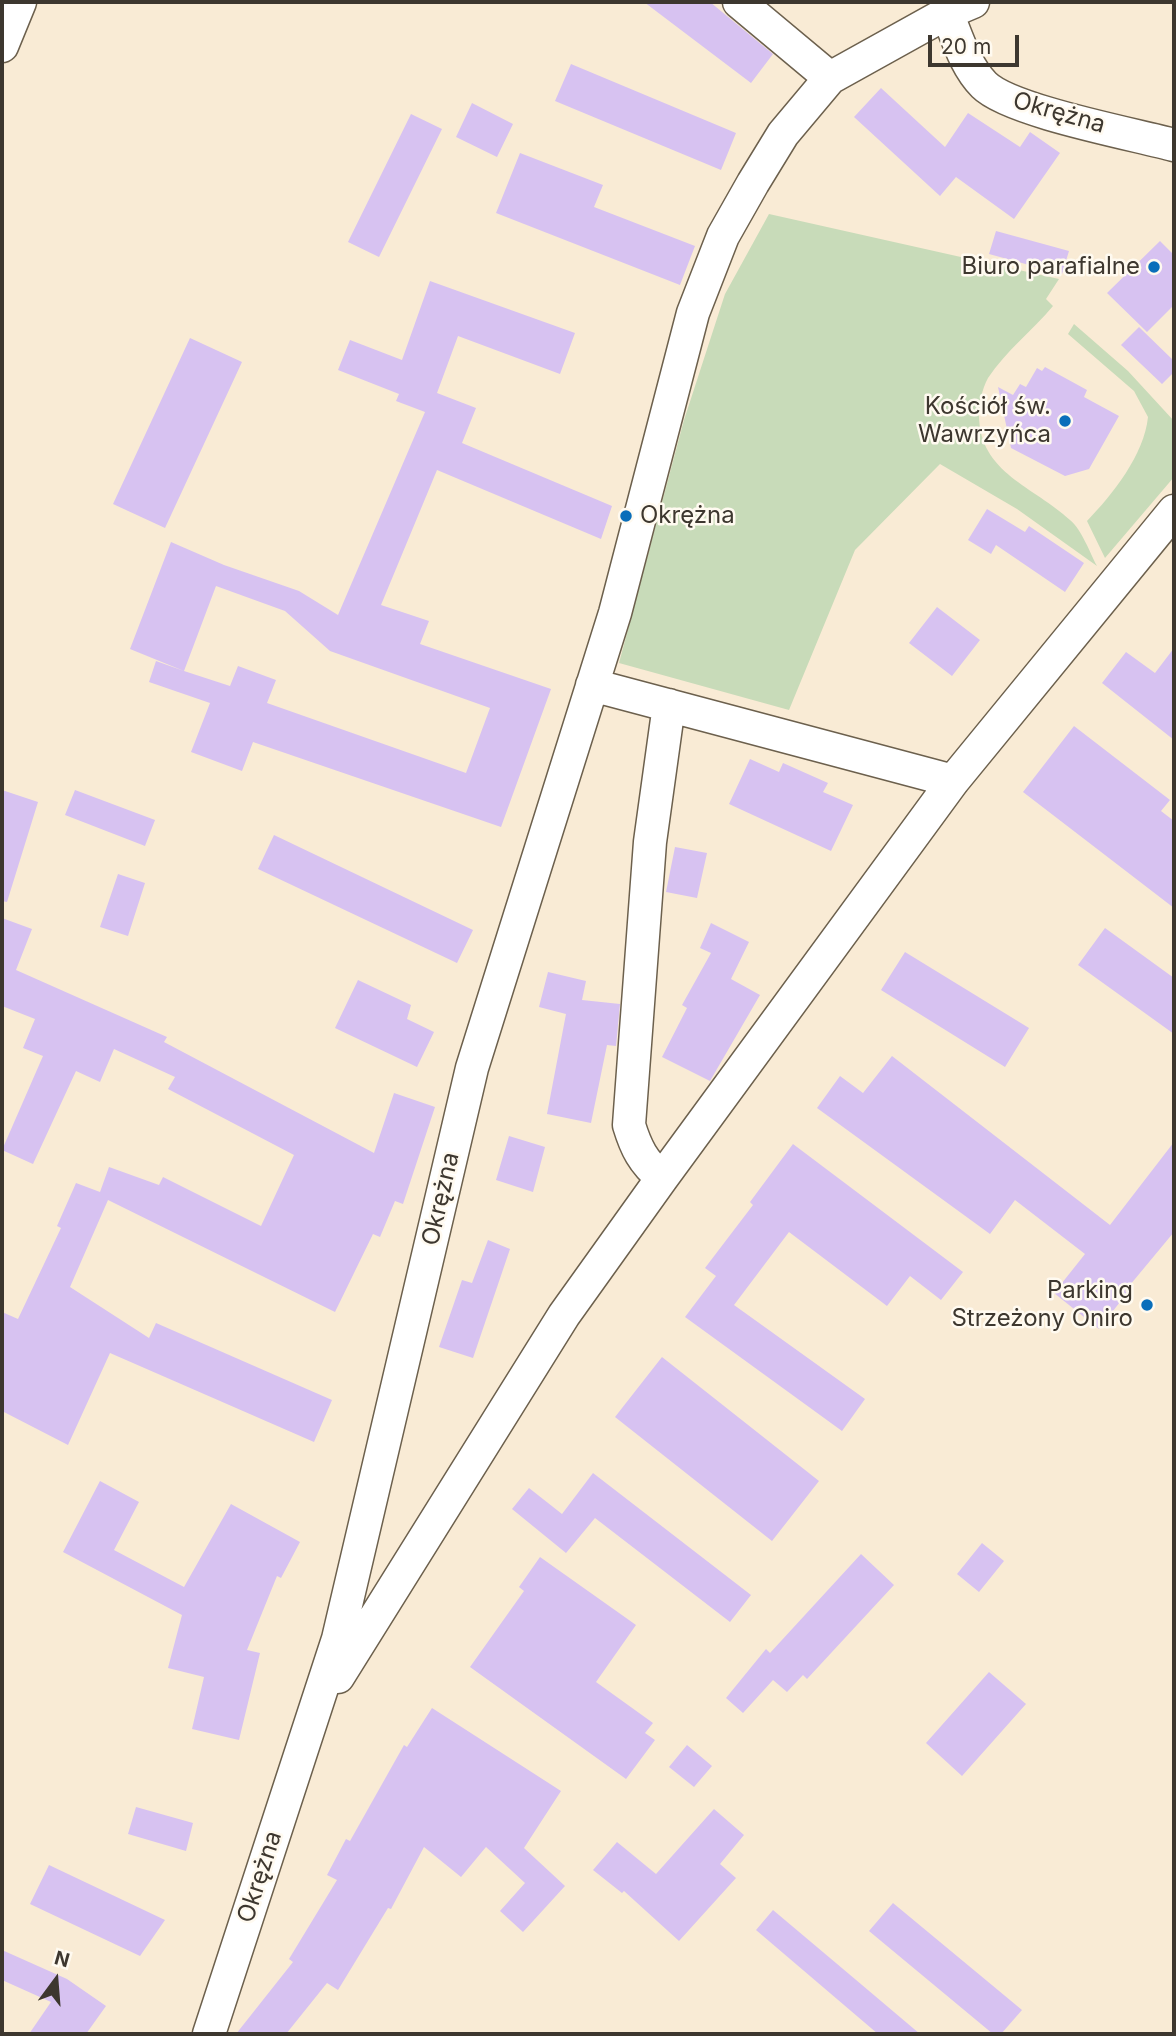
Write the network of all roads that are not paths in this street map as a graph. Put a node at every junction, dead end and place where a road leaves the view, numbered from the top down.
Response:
1 (20, 2) edge
2 (739, 2) edge
3 (960, 7) edge
4 (2, 46) edge
5 (830, 78) junction
6 (1174, 145) edge
7 (1174, 511) edge
8 (592, 685) junction
9 (669, 705) junction
10 (953, 780) junction
11 (662, 1178) junction
12 (312, 1719) junction
13 (209, 2034) edge

1 - 4 street
2 - 5 street
3 - 5 street, Okrężna
3 - 6 street, Okrężna
5 - 8 street, Okrężna
7 - 10 street, Okrężna
8 - 9 street
8 - 12 street, Okrężna
9 - 10 street
9 - 11 street
10 - 11 street, Okrężna
11 - 12 street, Okrężna
12 - 13 street, Okrężna

